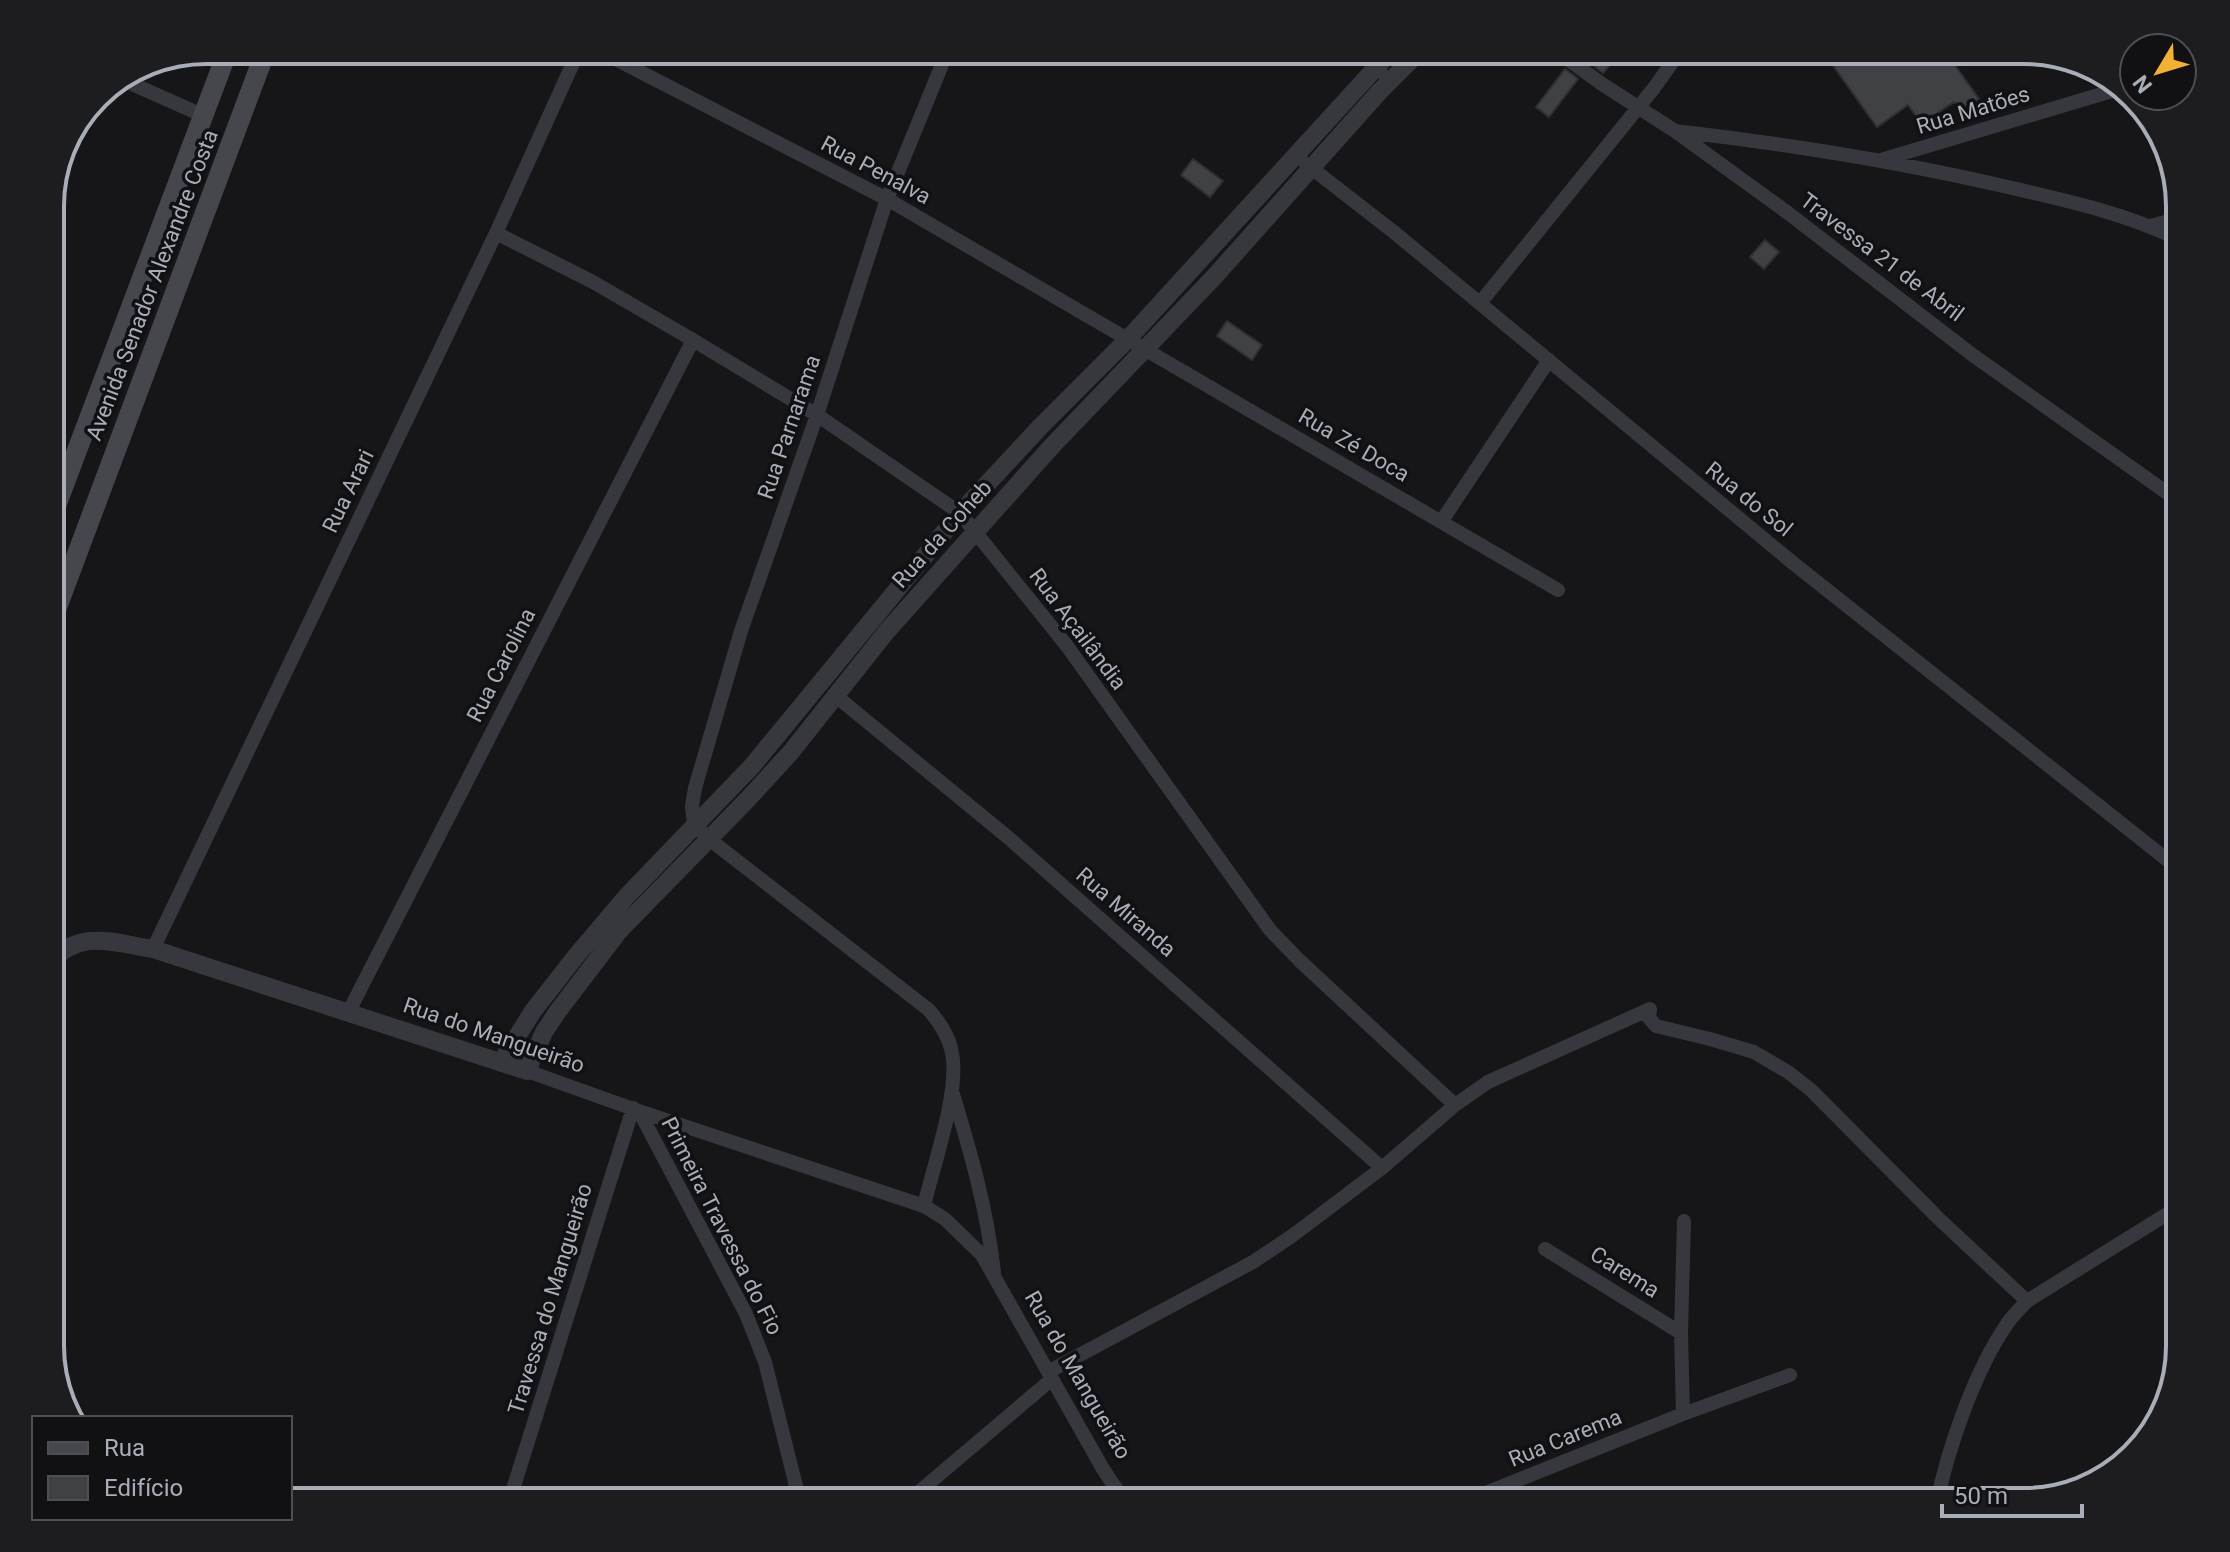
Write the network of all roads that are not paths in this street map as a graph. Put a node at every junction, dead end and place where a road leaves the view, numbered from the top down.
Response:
1 (222, 64) edge
2 (261, 64) edge
3 (573, 64) edge
4 (625, 64) edge
5 (942, 64) edge
6 (1407, 64) edge
7 (1575, 64) edge
8 (1670, 64) edge
9 (1377, 66) joint
10 (1388, 83) junction
11 (133, 84) edge
12 (2109, 92) edge
13 (1637, 108) junction
14 (202, 115) junction
15 (1675, 131) junction
16 (1295, 155) junction
17 (1882, 160) junction
18 (1312, 167) junction
19 (887, 199) junction
20 (2166, 222) edge
21 (2150, 226) junction
22 (496, 233) junction
23 (2166, 233) edge
24 (1480, 303) junction
25 (693, 340) junction
26 (1127, 340) junction
27 (1146, 349) junction
28 (1549, 360) junction
29 (817, 415) junction
30 (64, 485) edge
31 (2166, 492) edge
32 (960, 513) junction
33 (1441, 522) junction
34 (975, 533) junction
35 (64, 589) edge
36 (1558, 590) dead end
37 (836, 696) junction
38 (694, 824) junction
39 (709, 839) junction
40 (2166, 859) edge
41 (153, 949) junction
42 (64, 951) edge
43 (349, 1011) junction
44 (501, 1062) junction
45 (527, 1071) junction
46 (953, 1091) junction
47 (1455, 1105) junction
48 (636, 1110) junction
49 (1382, 1168) junction
50 (924, 1206) junction
51 (2166, 1215) edge
52 (1684, 1221) dead end
53 (1545, 1249) dead end
54 (995, 1280) junction
55 (2027, 1301) junction
56 (1681, 1333) junction
57 (1050, 1375) junction
58 (1790, 1375) dead end
59 (1683, 1414) junction
60 (514, 1488) edge
61 (796, 1488) edge
62 (923, 1488) edge
63 (1116, 1488) edge
64 (1512, 1488) edge
65 (1941, 1488) edge

1 - 14 main road, Avenida Senador Alexandre Costa
2 - 35 main road, Avenida Senador Alexandre Costa
3 - 22 street, Rua Arari
4 - 19 street, Rua Penalva
5 - 19 street, Rua Parnarama
6 - 10 street, Rua da Coheb
7 - 13 street, Travessa 21 de Abril
8 - 13 street
9 - 10 street
9 - 16 street, Rua da Coheb
10 - 18 street, Rua da Coheb
11 - 14 street
12 - 17 street, Rua Matões
13 - 15 street, Travessa 21 de Abril
13 - 24 street
14 - 30 main road, Avenida Senador Alexandre Costa
15 - 17 street
15 - 31 street, Travessa 21 de Abril
16 - 18 street, Rua do Sol
16 - 26 street, Rua da Coheb
17 - 21 street
18 - 24 street, Rua do Sol
18 - 27 street, Rua da Coheb
19 - 26 street, Rua Penalva
19 - 29 street, Rua Parnarama
20 - 21 street
21 - 23 street
22 - 25 street, Rua Açailândia
22 - 41 street, Rua Arari
24 - 28 street, Rua do Sol
25 - 29 street, Rua Açailândia
25 - 43 street, Rua Carolina
26 - 27 street, Rua Zé Doca
26 - 32 street, Rua da Coheb
27 - 33 street, Rua Zé Doca
27 - 34 street, Rua da Coheb
28 - 33 street
28 - 40 street, Rua do Sol
29 - 32 street, Rua Açailândia
29 - 38 street, Rua Parnarama
32 - 34 street, Rua Açailândia
32 - 38 street, Rua da Coheb
33 - 36 street, Rua Zé Doca
34 - 37 street, Rua da Coheb
34 - 47 street, Rua Açailândia
37 - 39 street, Rua da Coheb
37 - 49 street, Rua Miranda
38 - 39 street
38 - 44 street, Rua da Coheb
39 - 45 street, Rua da Coheb
39 - 46 street
41 - 42 street, Rua do Mangueirão
41 - 43 street, Rua do Mangueirão
43 - 44 street, Rua do Mangueirão
44 - 45 street, Rua do Mangueirão
45 - 48 street, Rua do Mangueirão
46 - 50 street
46 - 54 street
47 - 49 street
47 - 55 street
48 - 50 street, Rua do Mangueirão
48 - 60 street, Travessa do Mangueirão
48 - 61 street, Primeira Travessa do Fio
49 - 57 street
50 - 54 street, Rua do Mangueirão
51 - 55 street
52 - 56 street, Carema
53 - 56 street, Carema
54 - 57 street, Rua do Mangueirão
55 - 65 street
56 - 59 street, Carema
57 - 62 street
57 - 63 street, Rua do Mangueirão
58 - 59 street
59 - 64 street, Rua Carema

